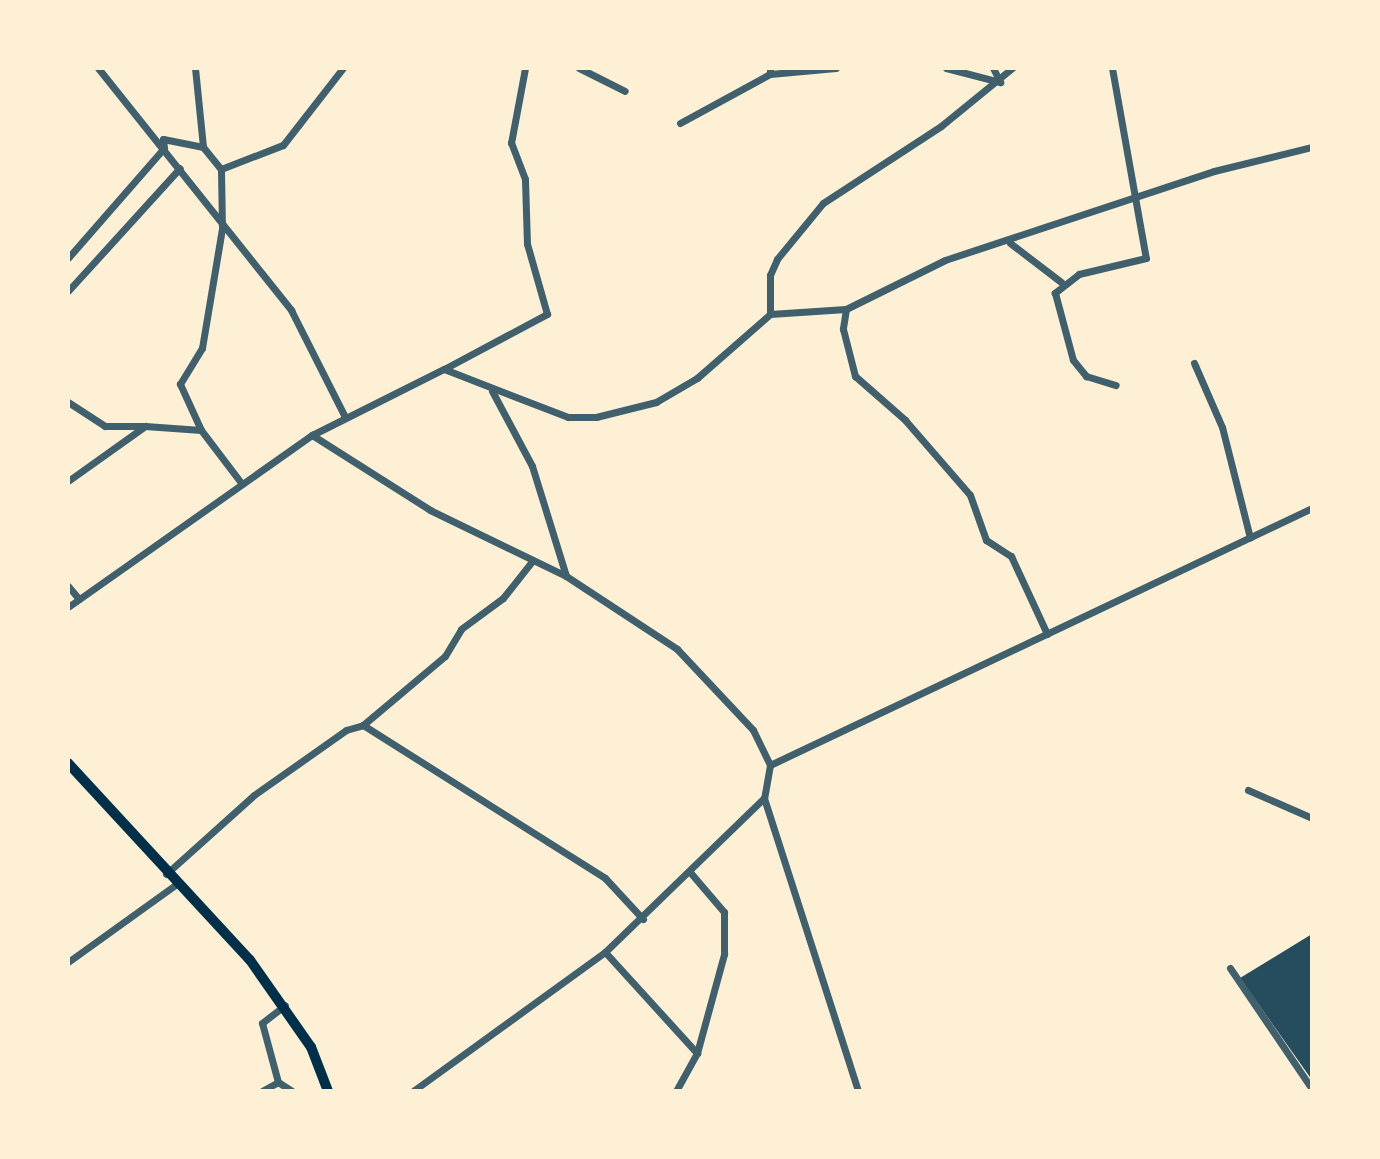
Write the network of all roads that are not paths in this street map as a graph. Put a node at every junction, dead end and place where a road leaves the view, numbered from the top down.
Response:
1 (98, 68) edge
2 (195, 68) edge
3 (343, 68) edge
4 (525, 68) edge
5 (579, 68) edge
6 (836, 68) edge
7 (946, 68) edge
8 (993, 68) edge
9 (1012, 68) edge
10 (1112, 68) edge
11 (770, 71) edge
12 (813, 71) edge
13 (1000, 82) junction
14 (625, 91) dead end
15 (680, 123) dead end
16 (203, 147) junction
17 (1312, 147) edge
18 (164, 148) junction
19 (180, 168) junction
20 (221, 169) junction
21 (1138, 197) junction
22 (222, 228) junction
23 (1010, 243) junction
24 (68, 258) edge
25 (1061, 282) junction
26 (68, 291) edge
27 (846, 309) junction
28 (770, 314) junction
29 (1194, 363) dead end
30 (444, 369) junction
31 (1116, 385) dead end
32 (492, 390) junction
33 (68, 401) edge
34 (344, 415) junction
35 (145, 426) junction
36 (201, 430) junction
37 (312, 435) junction
38 (68, 481) edge
39 (242, 484) junction
40 (1312, 509) edge
41 (1250, 538) junction
42 (533, 560) junction
43 (566, 576) junction
44 (68, 586) edge
45 (79, 599) junction
46 (68, 607) edge
47 (1046, 634) junction
48 (363, 725) junction
49 (69, 763) edge
50 (770, 765) junction
51 (1248, 790) dead end
52 (764, 798) junction
53 (1312, 818) edge
54 (690, 872) junction
55 (166, 874) junction
56 (175, 885) junction
57 (643, 919) junction
58 (605, 952) junction
59 (68, 962) edge
60 (1230, 968) dead end
61 (285, 1005) junction
62 (697, 1053) junction
63 (278, 1082) junction
64 (1312, 1088) edge
65 (262, 1091) edge
66 (292, 1091) edge
67 (328, 1091) edge
68 (413, 1091) edge
69 (676, 1091) edge
70 (858, 1091) edge

1 - 18 street
2 - 16 street
3 - 20 street
4 - 30 street
5 - 14 street
6 - 12 street
7 - 13 street
8 - 13 street
9 - 13 street
10 - 21 street
11 - 12 street
11 - 15 street
13 - 28 street
16 - 18 street
16 - 20 street
17 - 21 street
18 - 19 street
18 - 24 street
19 - 22 street
19 - 26 street
20 - 22 street
21 - 23 street
21 - 25 street
22 - 34 street
22 - 36 street
23 - 25 street
23 - 27 street
25 - 31 street
27 - 28 street
27 - 47 street
28 - 32 street
29 - 41 street
30 - 32 street
30 - 34 street
32 - 43 street
33 - 35 street
34 - 37 street
35 - 36 street
35 - 38 street
36 - 39 street
37 - 39 street
37 - 42 street
39 - 45 street
40 - 41 street
41 - 47 street
42 - 43 street
42 - 48 street
43 - 50 street
44 - 45 street
45 - 46 street
47 - 50 street
48 - 55 street
48 - 57 street
49 - 55 main road
50 - 52 street
51 - 53 street
52 - 54 street
52 - 70 street
54 - 57 street
54 - 62 street
55 - 56 main road
56 - 59 street
56 - 61 main road
57 - 58 street
58 - 62 street
58 - 68 street
60 - 64 street
61 - 63 street
61 - 67 main road
62 - 69 street
63 - 65 street
63 - 66 street

